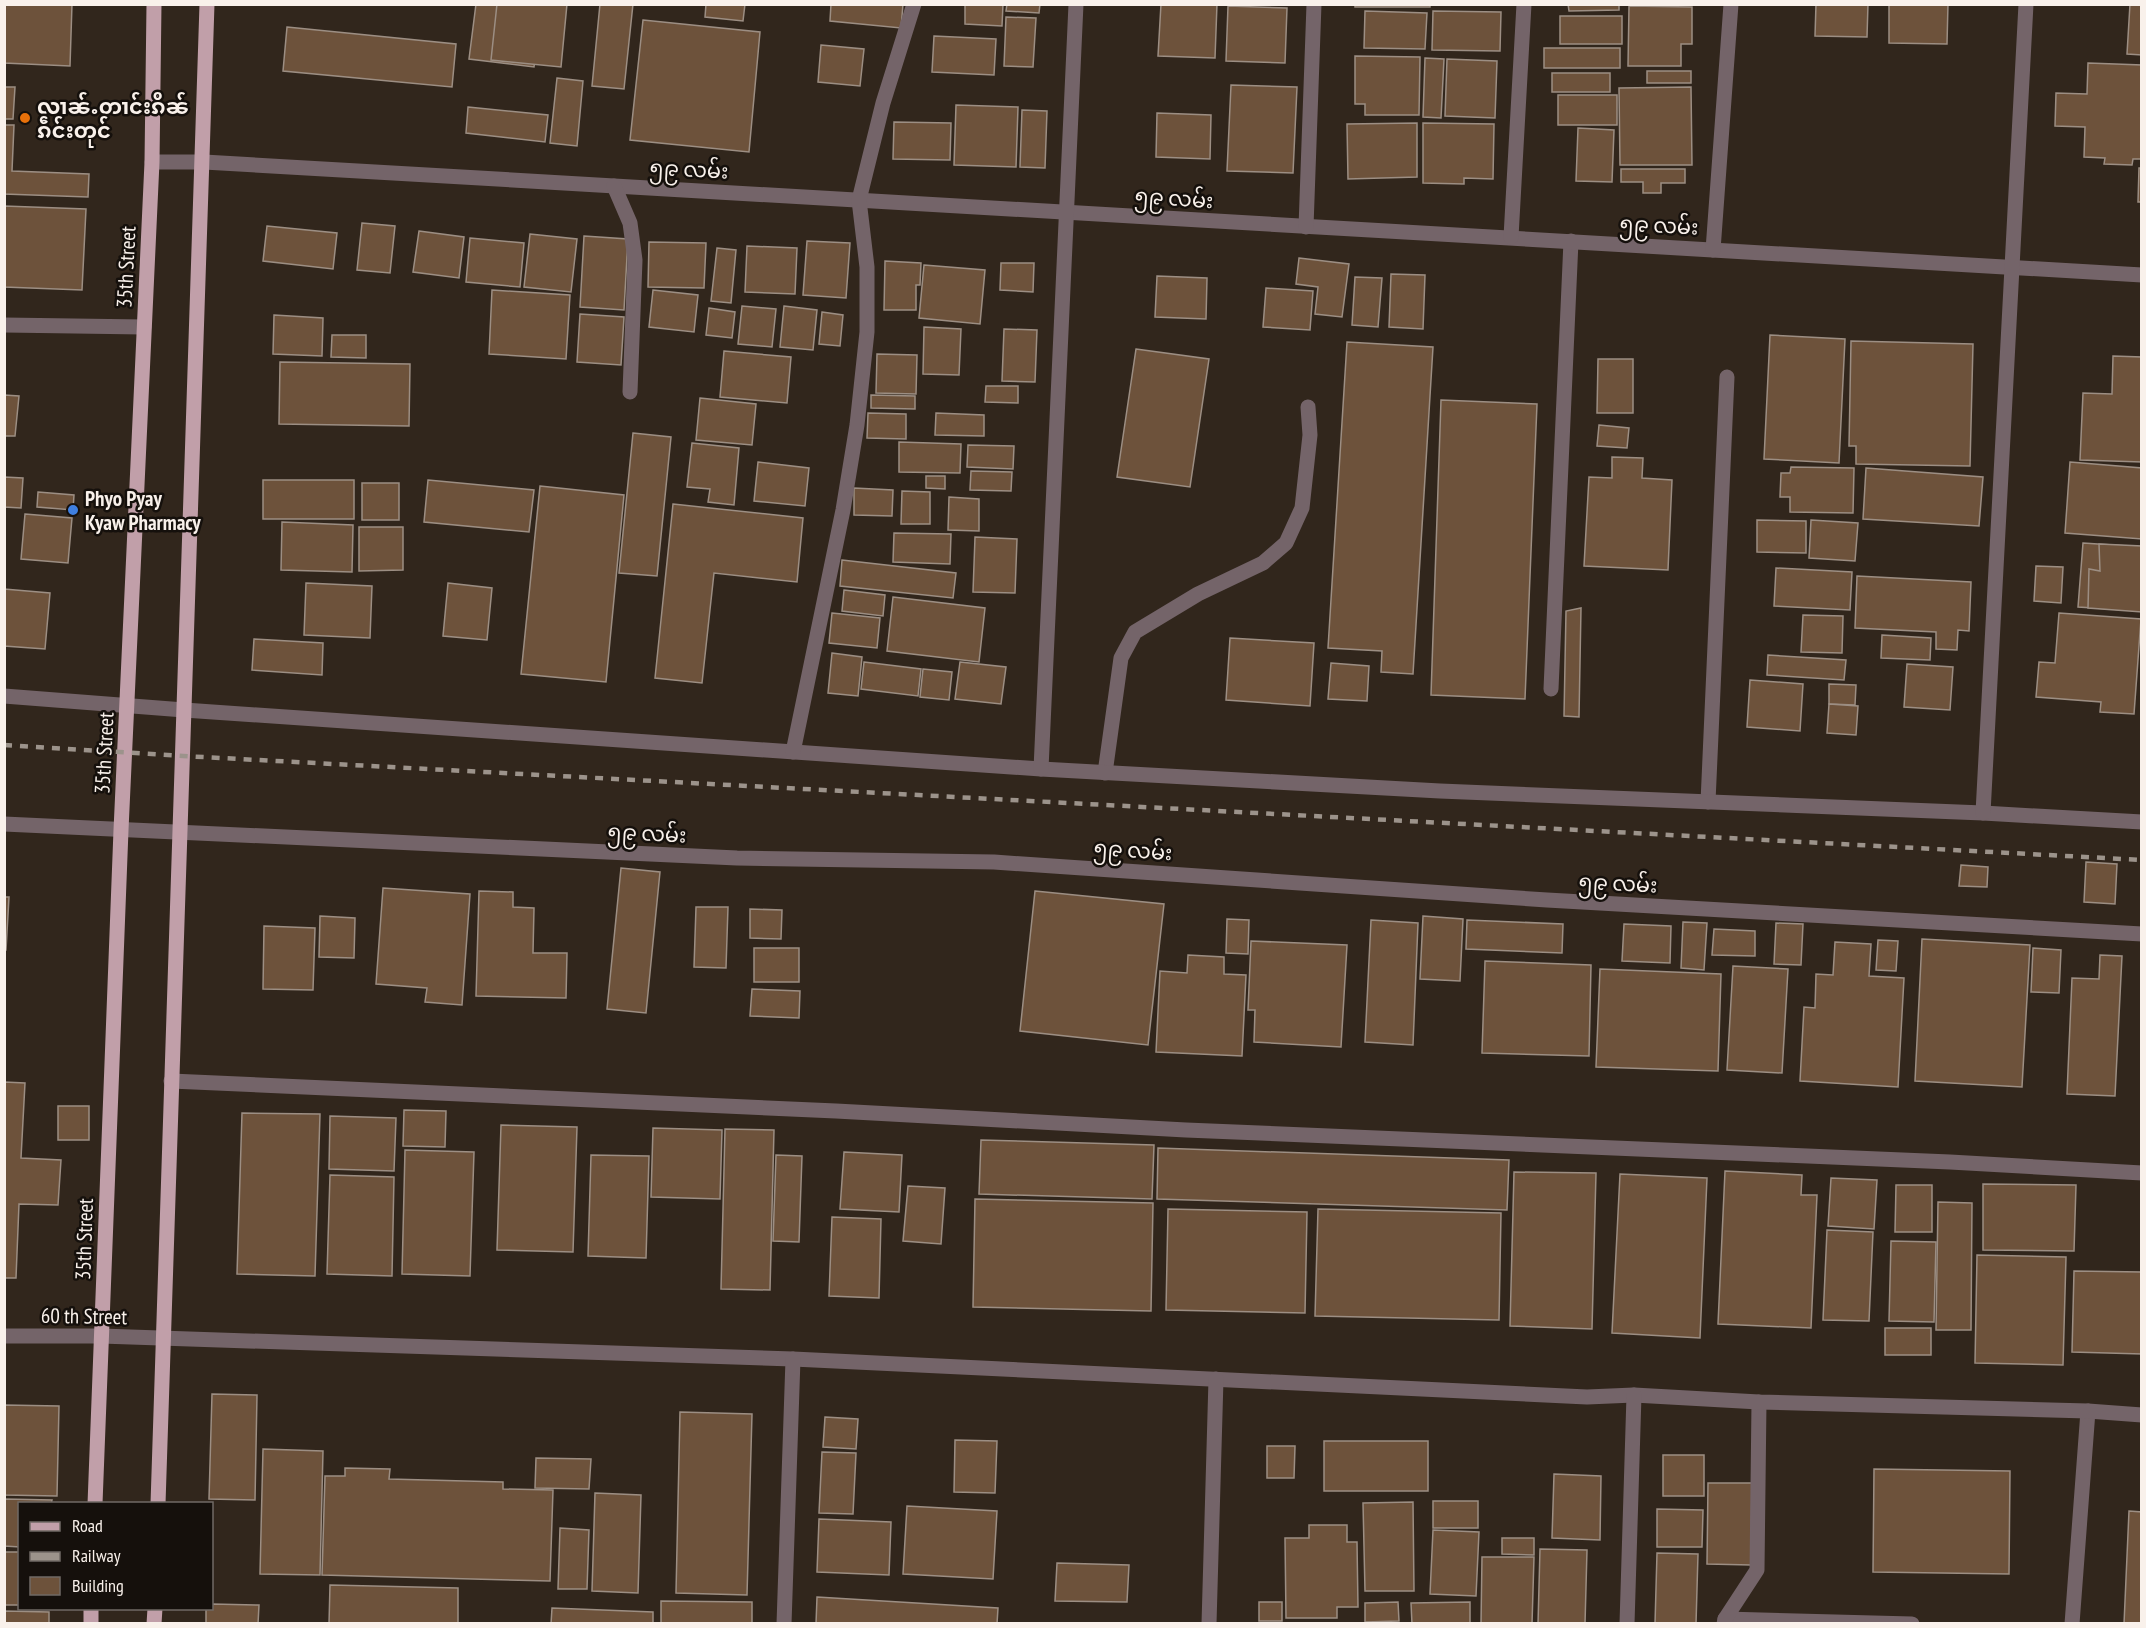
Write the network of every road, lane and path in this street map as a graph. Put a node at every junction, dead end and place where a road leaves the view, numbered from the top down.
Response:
1 (154, 4) edge
2 (207, 4) edge
3 (914, 4) edge
4 (1076, 4) edge
5 (1314, 4) edge
6 (1524, 4) edge
7 (1731, 4) edge
8 (2026, 4) edge
9 (152, 162) junction
10 (204, 162) junction
11 (614, 186) junction
12 (859, 200) junction
13 (1067, 212) junction
14 (1306, 227) junction
15 (1511, 237) junction
16 (1571, 241) junction
17 (1713, 250) junction
18 (2012, 267) junction
19 (2142, 275) edge
20 (4, 325) edge
21 (144, 327) junction
22 (1727, 377) dead end
23 (630, 392) dead end
24 (1308, 407) dead end
25 (1551, 689) dead end
26 (4, 696) edge
27 (127, 704) junction
28 (184, 710) junction
29 (793, 752) junction
30 (1041, 769) junction
31 (1105, 773) junction
32 (1708, 802) junction
33 (1983, 813) junction
34 (2142, 822) edge
35 (4, 824) edge
36 (121, 830) junction
37 (179, 833) junction
38 (2142, 934) edge
39 (171, 1081) junction
40 (2142, 1173) edge
41 (4, 1335) edge
42 (101, 1336) junction
43 (163, 1339) junction
44 (793, 1359) junction
45 (1216, 1379) junction
46 (1634, 1395) junction
47 (1759, 1402) junction
48 (2088, 1410) junction
49 (2142, 1415) edge
50 (95, 1502) edge
51 (158, 1502) edge
52 (1724, 1621) edge
53 (784, 1623) edge
54 (1209, 1623) edge
55 (1627, 1623) edge
56 (1912, 1623) edge
57 (2072, 1623) edge

1 - 9 main road, 35th Street
2 - 10 main road
3 - 12 street
4 - 13 street
5 - 14 street
6 - 15 street
7 - 17 street
8 - 18 street
9 - 10 street, ၅၉ လမ်း
9 - 21 main road, 35th Street
10 - 11 street, ၅၉ လမ်း
10 - 28 main road
11 - 12 street, ၅၉ လမ်း
11 - 23 street
12 - 13 street, ၅၉ လမ်း
12 - 29 street
13 - 14 street, ၅၉ လမ်း
13 - 30 street
14 - 15 street, ၅၉ လမ်း
15 - 16 street, ၅၉ လမ်း
16 - 17 street, ၅၉ လမ်း
16 - 25 street
17 - 18 street, ၅၉ လမ်း
18 - 19 street, ၅၉ လမ်း
18 - 33 street
20 - 21 street
21 - 27 main road, 35th Street
22 - 32 street
24 - 31 street
26 - 27 street
27 - 28 street
27 - 36 main road, 35th Street
28 - 29 street
28 - 37 main road
29 - 30 street
30 - 31 street
31 - 32 street
32 - 33 street
33 - 34 street
35 - 36 street, ၅၉ လမ်း
36 - 37 street, ၅၉ လမ်း
36 - 42 main road, 35th Street
37 - 38 street, ၅၉ လမ်း
37 - 39 main road
39 - 40 street
39 - 43 main road
41 - 42 street, 60 th Street
42 - 43 street, 60 th Street
42 - 50 main road, 35th Street
43 - 44 street, 60 th Street
43 - 51 main road
44 - 45 street, 60 th Street
44 - 53 street
45 - 46 street, 60 th Street
45 - 54 street
46 - 47 street, 60 th Street
46 - 55 street
47 - 48 street, 60 th Street
47 - 52 street
48 - 49 street, 60 th Street
48 - 57 street
52 - 56 street

